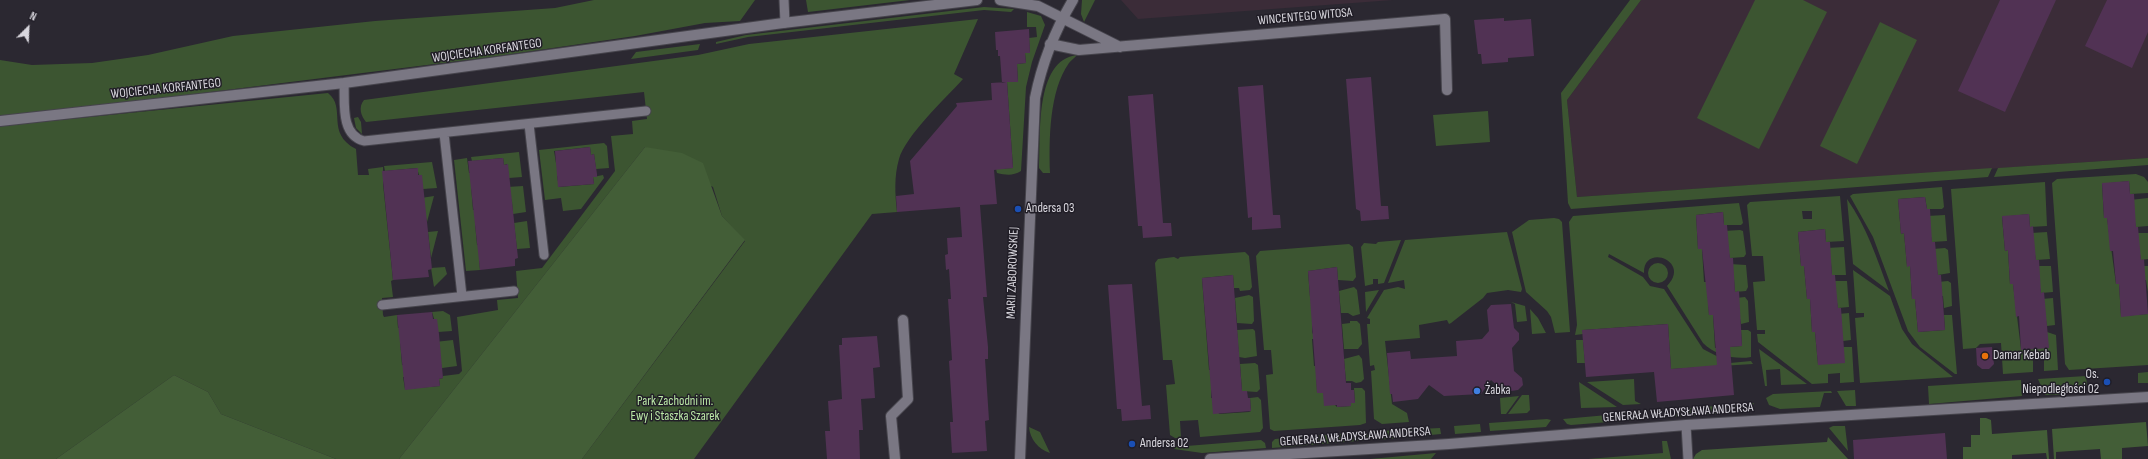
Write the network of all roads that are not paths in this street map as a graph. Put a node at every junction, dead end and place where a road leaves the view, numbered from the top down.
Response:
1 (784, 0) edge
2 (977, 0) edge
3 (1000, 0) edge
4 (1073, 0) edge
5 (1062, 18) junction
6 (785, 23) junction
7 (1050, 44) junction
8 (1120, 47) junction
9 (344, 83) junction
10 (1447, 90) dead end
11 (646, 111) dead end
12 (0, 121) edge
13 (529, 124) junction
14 (444, 133) junction
15 (544, 255) dead end
16 (514, 291) dead end
17 (462, 296) junction
18 (382, 305) dead end
19 (903, 320) dead end
20 (2148, 397) edge
21 (1686, 425) junction
22 (895, 459) edge
23 (1020, 459) edge
24 (1210, 459) edge
25 (1688, 459) edge

1 - 6 lane
2 - 6 street, WOJCIECHA KORFANTEGO
3 - 5 street
4 - 5 street, MARII ZABOROWSKIEJ
5 - 7 street, MARII ZABOROWSKIEJ
5 - 8 street
6 - 9 street, WOJCIECHA KORFANTEGO
7 - 8 street, WINCENTEGO WITOSA
7 - 23 street, MARII ZABOROWSKIEJ
8 - 10 street, WINCENTEGO WITOSA
9 - 12 street, WOJCIECHA KORFANTEGO
9 - 14 lane
11 - 13 lane
13 - 14 lane
13 - 15 lane
14 - 17 lane
16 - 17 lane
17 - 18 lane
19 - 22 street
20 - 21 street, GENERAŁA WŁADYSŁAWA ANDERSA
21 - 24 street, GENERAŁA WŁADYSŁAWA ANDERSA
21 - 25 lane

